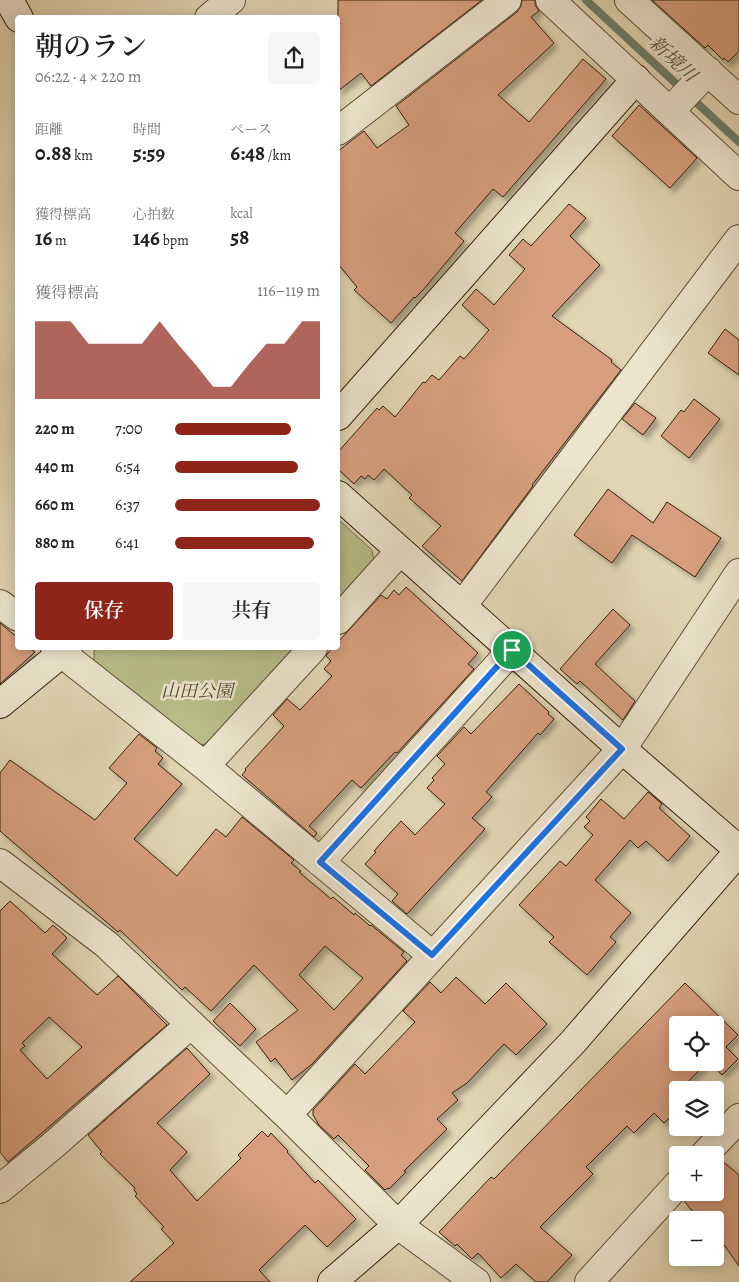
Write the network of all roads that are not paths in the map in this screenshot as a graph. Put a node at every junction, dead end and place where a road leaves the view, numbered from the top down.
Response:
1 (9, 0) edge
2 (231, 0) edge
3 (507, 0) edge
4 (550, 0) edge
5 (629, 0) edge
6 (17, 15) edge
7 (213, 15) edge
8 (708, 71) junction
9 (636, 79) junction
10 (739, 100) edge
11 (676, 104) junction
12 (340, 129) edge
13 (739, 176) edge
14 (739, 240) edge
15 (340, 414) edge
16 (340, 497) edge
17 (400, 550) junction
18 (739, 573) edge
19 (0, 604) edge
20 (462, 606) junction
21 (15, 616) edge
22 (340, 618) edge
23 (61, 650) edge
24 (63, 650) edge
25 (310, 650) edge
26 (512, 650) junction
27 (0, 704) edge
28 (622, 749) junction
29 (205, 766) junction
30 (739, 850) edge
31 (320, 862) junction
32 (0, 863) edge
33 (432, 955) junction
34 (191, 1024) junction
35 (287, 1115) junction
36 (734, 1133) edge
37 (716, 1146) edge
38 (0, 1189) edge
39 (669, 1194) edge
40 (398, 1225) junction
41 (332, 1282) edge
42 (476, 1282) edge
43 (589, 1282) edge

1 - 6 street
2 - 7 street
3 - 12 street
4 - 9 street
5 - 8 street
8 - 10 street
8 - 11 street
9 - 11 street
9 - 15 street
11 - 13 street
14 - 20 street
16 - 17 street
17 - 20 street
17 - 22 street
18 - 28 street
19 - 21 street
20 - 26 street
23 - 27 street
24 - 29 street
25 - 29 street
26 - 28 street
26 - 31 street
28 - 30 street
28 - 33 street
29 - 31 street
30 - 40 street
31 - 33 street
32 - 34 street
33 - 35 street
34 - 35 street
34 - 38 street
35 - 40 street
36 - 37 street
39 - 43 street
40 - 41 street
40 - 42 street

